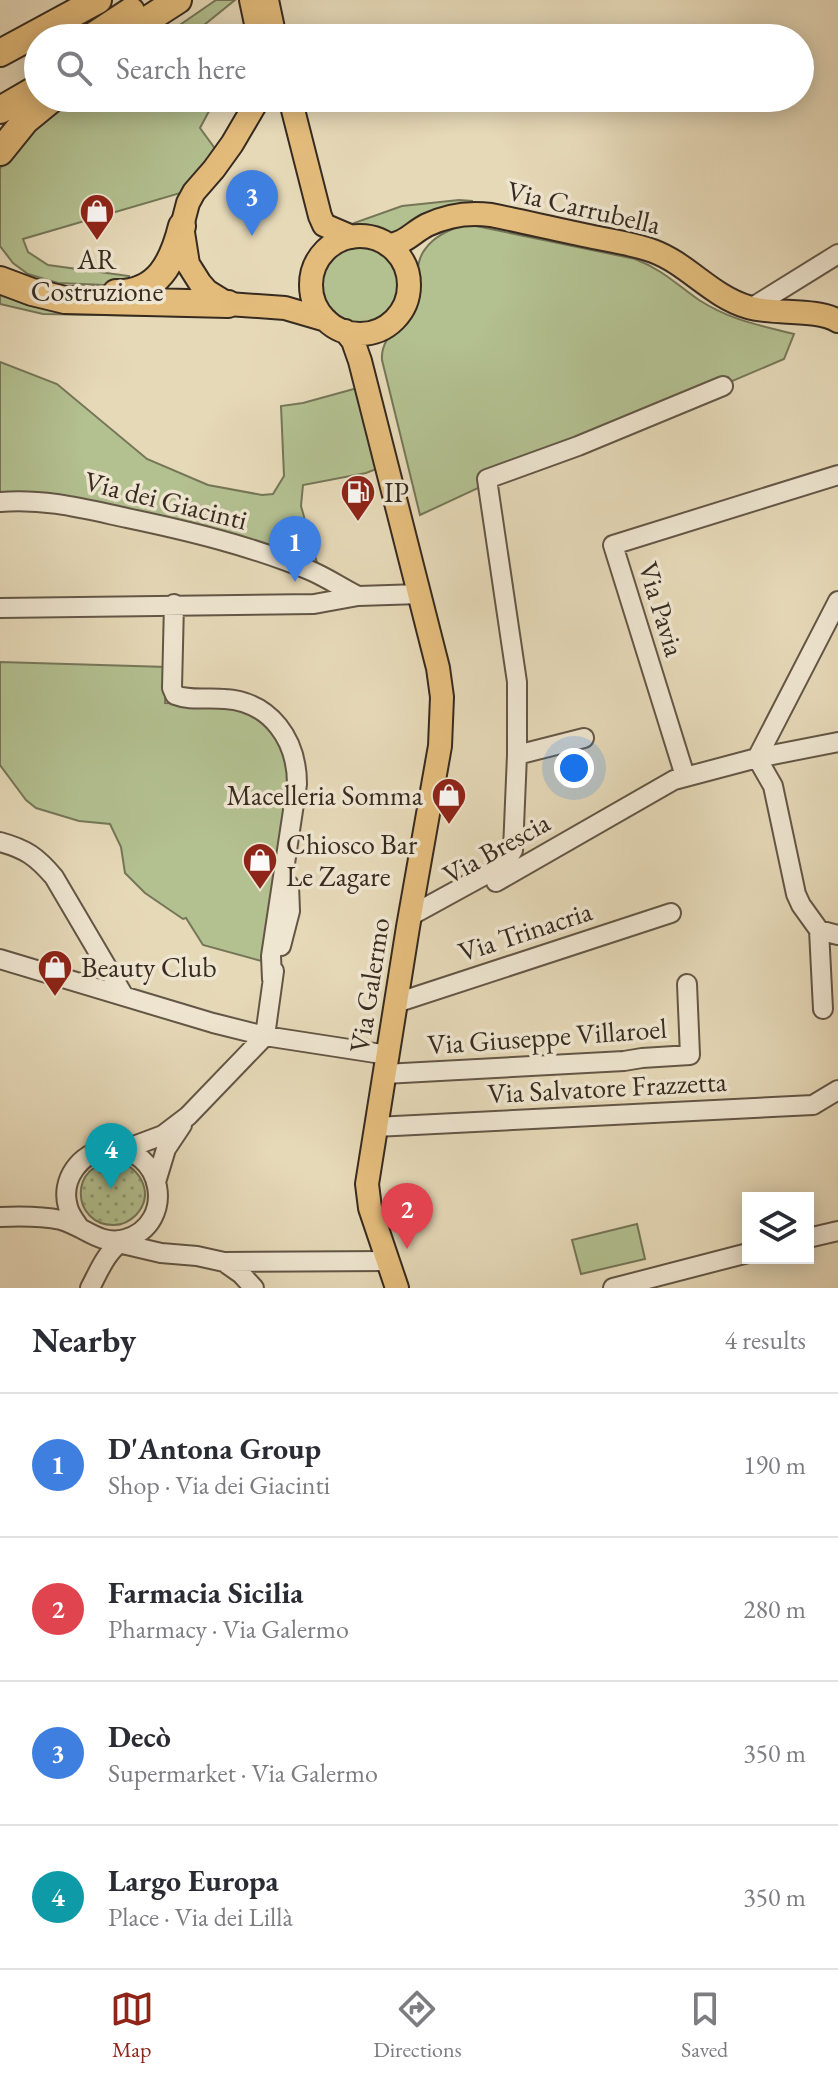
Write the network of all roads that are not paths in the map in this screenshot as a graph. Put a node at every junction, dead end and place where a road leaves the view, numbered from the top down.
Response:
1 (98, 0) edge
2 (147, 0) edge
3 (178, 0) edge
4 (199, 0) edge
5 (251, 0) edge
6 (267, 0) edge
7 (54, 24) edge
8 (111, 24) edge
9 (141, 24) edge
10 (163, 24) edge
11 (256, 24) edge
12 (272, 24) edge
13 (24, 40) edge
14 (0, 53) edge
15 (24, 77) edge
16 (0, 90) edge
17 (24, 96) edge
18 (0, 110) edge
19 (36, 112) edge
20 (251, 112) edge
21 (294, 112) edge
22 (0, 152) edge
23 (445, 218) junction
24 (182, 226) junction
25 (352, 237) junction
26 (388, 245) junction
27 (838, 254) edge
28 (0, 262) edge
29 (408, 275) junction
30 (0, 280) edge
31 (228, 304) junction
32 (751, 308) junction
33 (838, 321) edge
34 (336, 326) junction
35 (380, 329) junction
36 (723, 386) dead end
37 (838, 475) edge
38 (0, 502) edge
39 (397, 502) junction
40 (420, 594) junction
41 (358, 596) junction
42 (838, 601) edge
43 (174, 604) junction
44 (0, 608) edge
45 (584, 738) dead end
46 (838, 742) edge
47 (517, 755) junction
48 (757, 758) junction
49 (685, 776) junction
50 (0, 842) edge
51 (671, 913) dead end
52 (409, 922) junction
53 (819, 930) junction
54 (838, 935) edge
55 (0, 959) edge
56 (687, 984) dead end
57 (124, 996) junction
58 (396, 1003) junction
59 (823, 1009) dead end
60 (213, 1023) junction
61 (231, 1035) junction
62 (260, 1041) junction
63 (241, 1061) junction
64 (386, 1064) junction
65 (838, 1090) edge
66 (188, 1116) junction
67 (375, 1127) junction
68 (123, 1150) junction
69 (156, 1182) junction
70 (66, 1195) junction
71 (32, 1216) junction
72 (0, 1217) edge
73 (80, 1228) junction
74 (838, 1231) edge
75 (814, 1237) edge
76 (124, 1241) junction
77 (742, 1255) edge
78 (389, 1261) junction
79 (224, 1262) junction
80 (639, 1284) edge
81 (90, 1288) edge
82 (254, 1288) edge
83 (397, 1288) edge
84 (613, 1288) edge

1 - 7 highway
2 - 8 highway
3 - 9 highway
4 - 10 highway
5 - 11 main road
6 - 12 main road
13 - 14 highway
15 - 16 highway
17 - 18 highway
19 - 22 highway
20 - 24 main road
21 - 25 main road
23 - 26 main road
23 - 29 main road
23 - 32 main road, Via Carrubella
24 - 28 highway
24 - 31 main road
25 - 26 main road
25 - 34 main road
26 - 29 main road
27 - 32 street
29 - 35 main road
30 - 31 highway
31 - 34 main road
32 - 33 main road, Via Carrubella
34 - 35 main road
34 - 39 main road
35 - 39 main road
36 - 47 street
37 - 49 street, Via Pavia
38 - 41 street, Via dei Giacinti
39 - 40 main road, Via Galermo
40 - 41 street
40 - 52 main road, Via Galermo
41 - 43 street
42 - 48 street
43 - 44 street
43 - 62 street
45 - 47 street
46 - 48 street, Via Brescia
47 - 52 street
48 - 49 street, Via Brescia
48 - 53 street
49 - 52 street, Via Brescia
50 - 57 street
51 - 58 street, Via Trinacria
52 - 58 main road, Via Galermo
53 - 54 street
53 - 59 street
55 - 57 street
56 - 64 street, Via Giuseppe Villaroel
57 - 60 street
58 - 64 main road, Via Galermo
60 - 61 street
60 - 62 street
61 - 62 street
61 - 63 street
62 - 63 street
62 - 64 street
63 - 66 street
64 - 67 main road, Via Galermo
65 - 67 street, Via Salvatore Frazzetta
66 - 68 street
66 - 69 street
67 - 78 main road, Via Galermo
68 - 69 street
68 - 70 street
69 - 76 street
70 - 71 street
70 - 73 street
71 - 72 street
71 - 73 street
73 - 76 street
74 - 75 street
76 - 79 street
76 - 81 street
77 - 80 street
78 - 79 street
78 - 83 main road, Via Galermo
79 - 82 street
80 - 84 street

